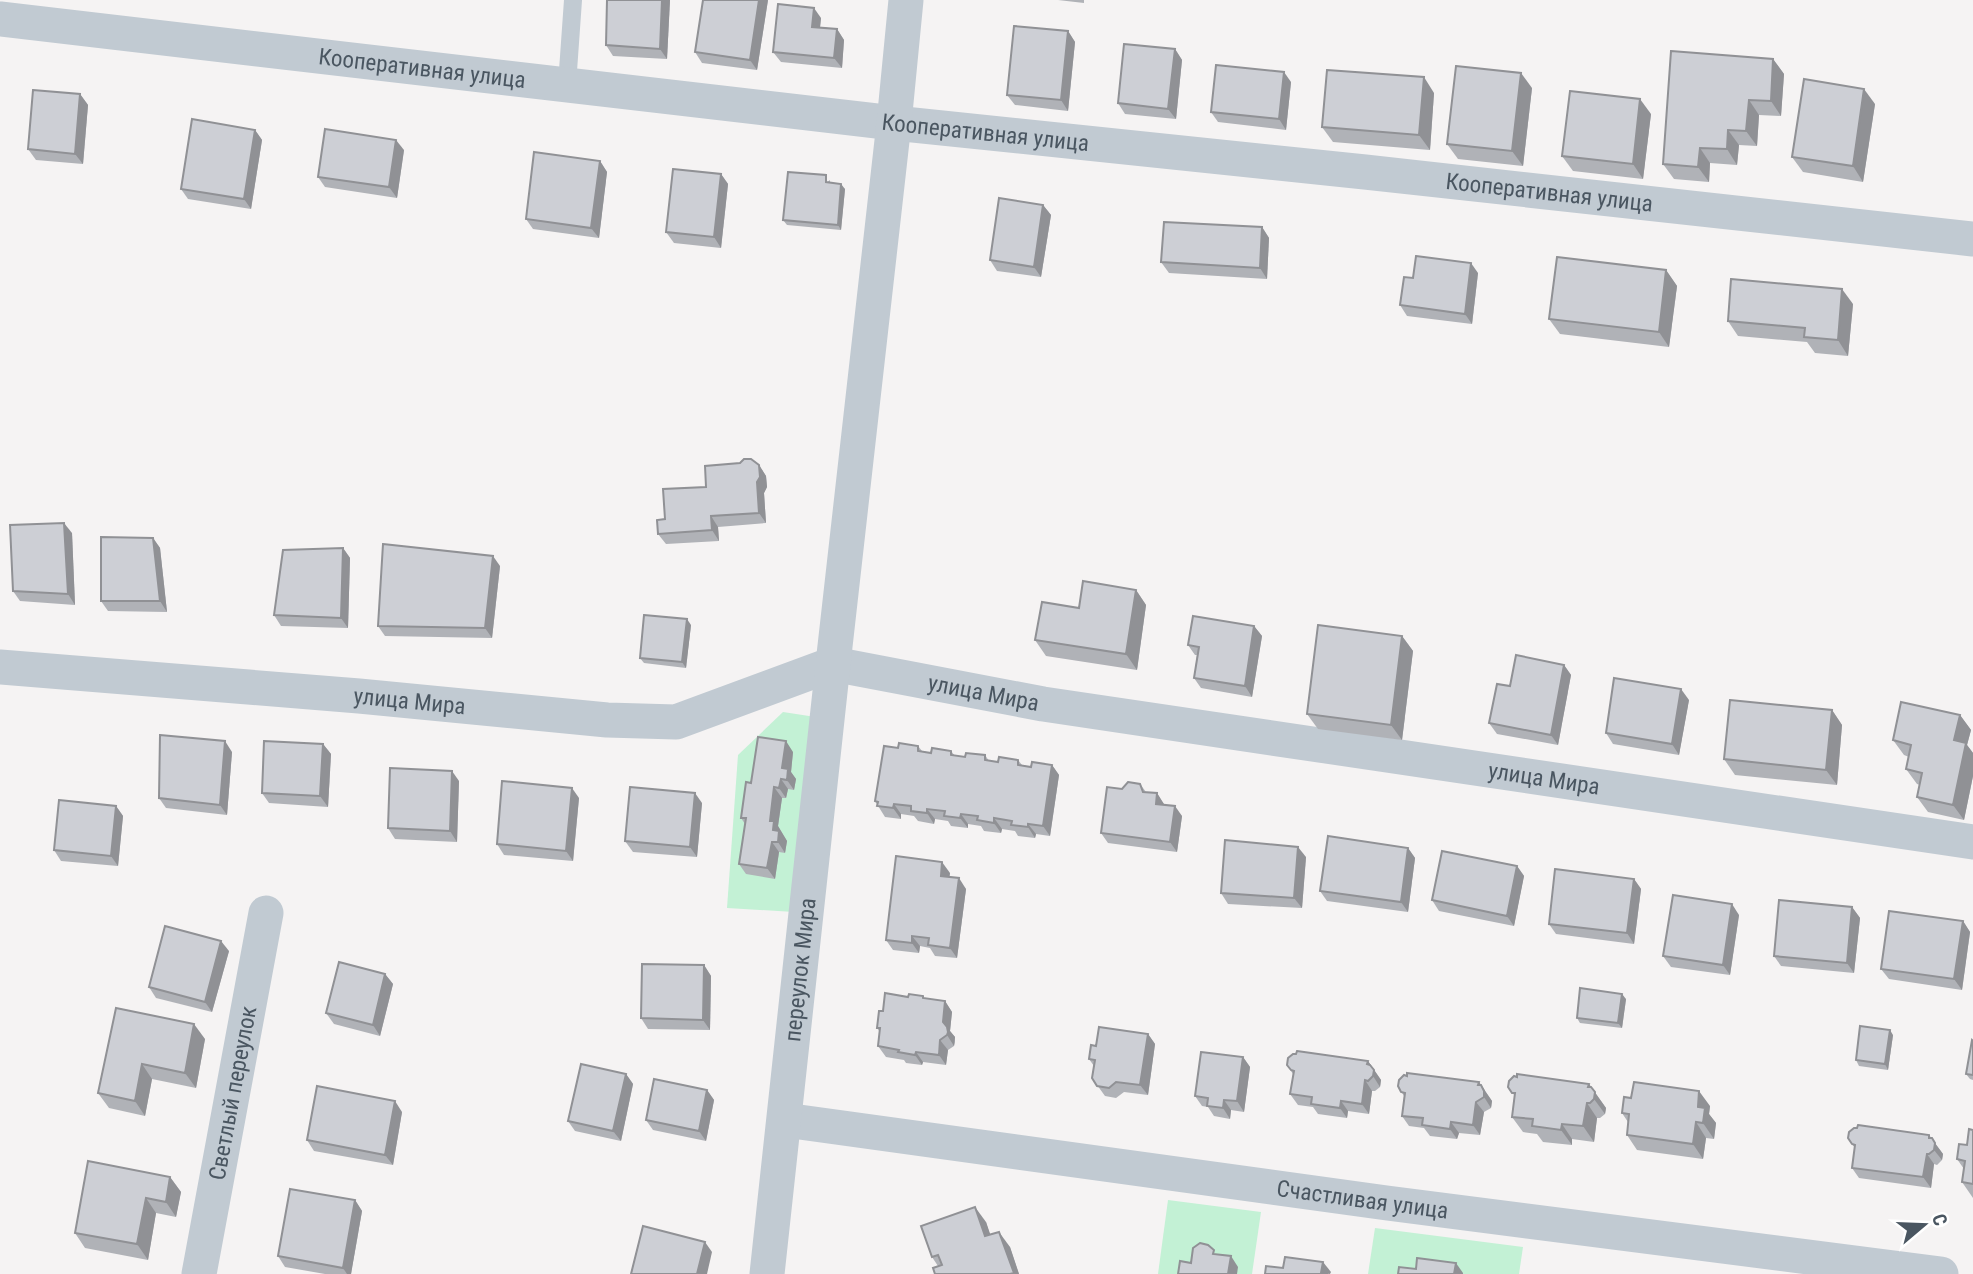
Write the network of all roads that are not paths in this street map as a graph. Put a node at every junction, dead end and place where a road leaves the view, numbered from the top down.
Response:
1 (573, 0) edge
2 (906, 0) edge
3 (0, 19) edge
4 (567, 85) junction
5 (894, 123) junction
6 (1973, 239) edge
7 (833, 664) junction
8 (0, 667) edge
9 (1973, 842) edge
10 (266, 913) dead end
11 (785, 1120) junction
12 (199, 1274) edge
13 (768, 1274) edge
14 (1941, 1274) edge

1 - 4 lane
2 - 5 street, переулок Мира
3 - 4 street, Кооперативная улица
4 - 5 street, Кооперативная улица
5 - 6 street, Кооперативная улица
5 - 7 street, переулок Мира
7 - 8 street, улица Мира
7 - 9 street, улица Мира
7 - 11 street, переулок Мира
10 - 12 street, Светлый переулок
11 - 13 street, переулок Мира
11 - 14 street, Счастливая улица

